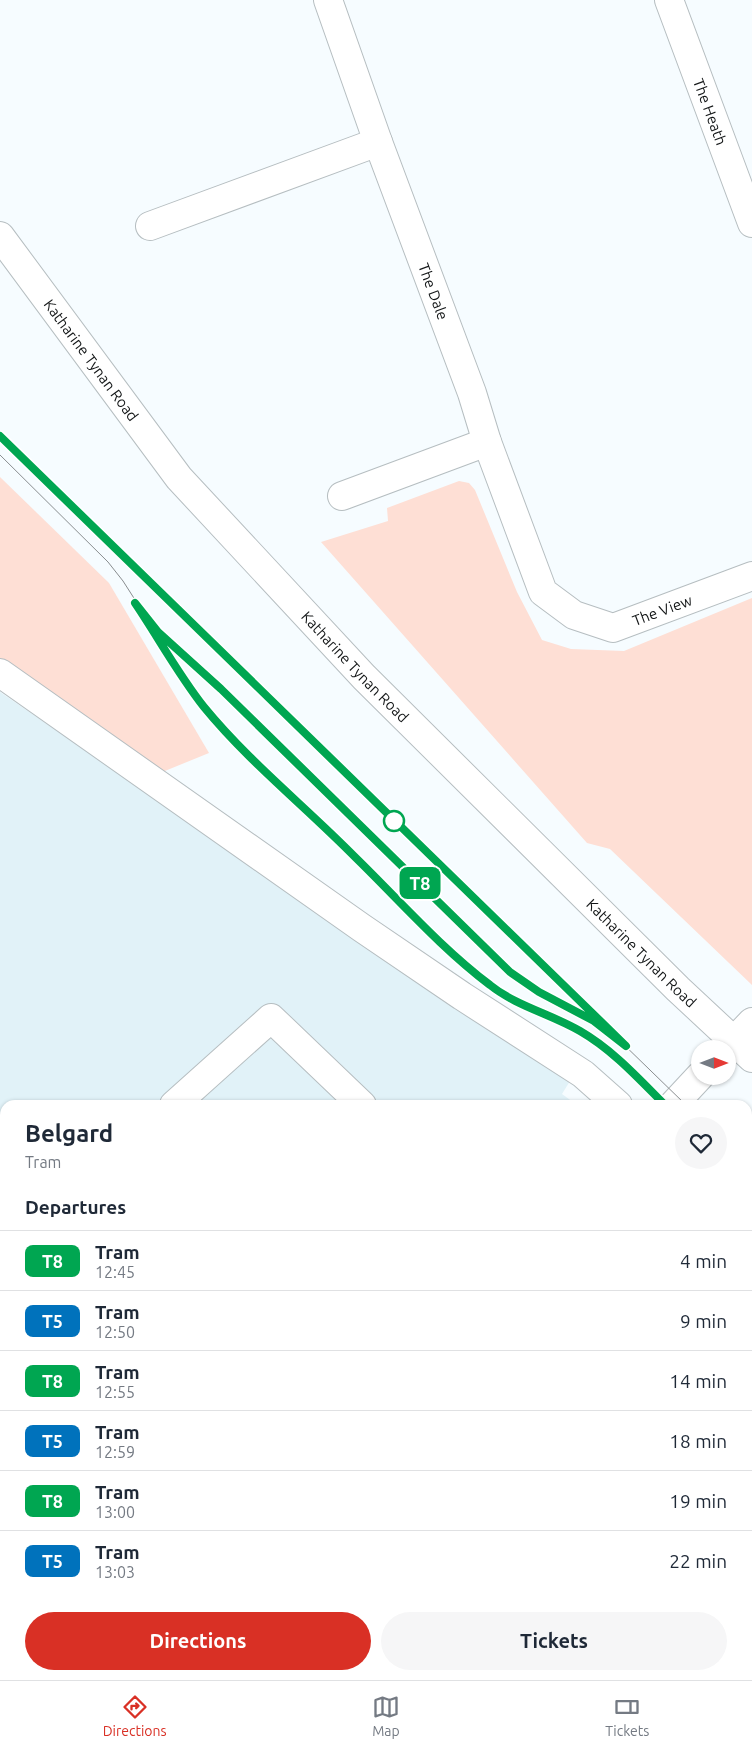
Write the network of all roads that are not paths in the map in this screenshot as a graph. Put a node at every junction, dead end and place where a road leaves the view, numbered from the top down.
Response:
1 (328, 0) edge
2 (669, 0) edge
3 (378, 142) junction
4 (752, 222) edge
5 (150, 226) dead end
6 (0, 236) edge
7 (487, 442) junction
8 (342, 496) dead end
9 (752, 576) edge
10 (574, 615) joint
11 (0, 673) edge
12 (741, 1042) edge
13 (692, 1085) edge
14 (180, 1100) edge
15 (357, 1100) edge
16 (612, 1100) edge
17 (678, 1100) edge

1 - 3 street, The Dale
2 - 4 street, The Heath
3 - 5 street
3 - 7 street, The Dale
6 - 12 street, Katharine Tynan Road
7 - 8 street
7 - 10 street, The Dale
9 - 10 street, The View
11 - 16 street
13 - 17 street
14 - 15 street

